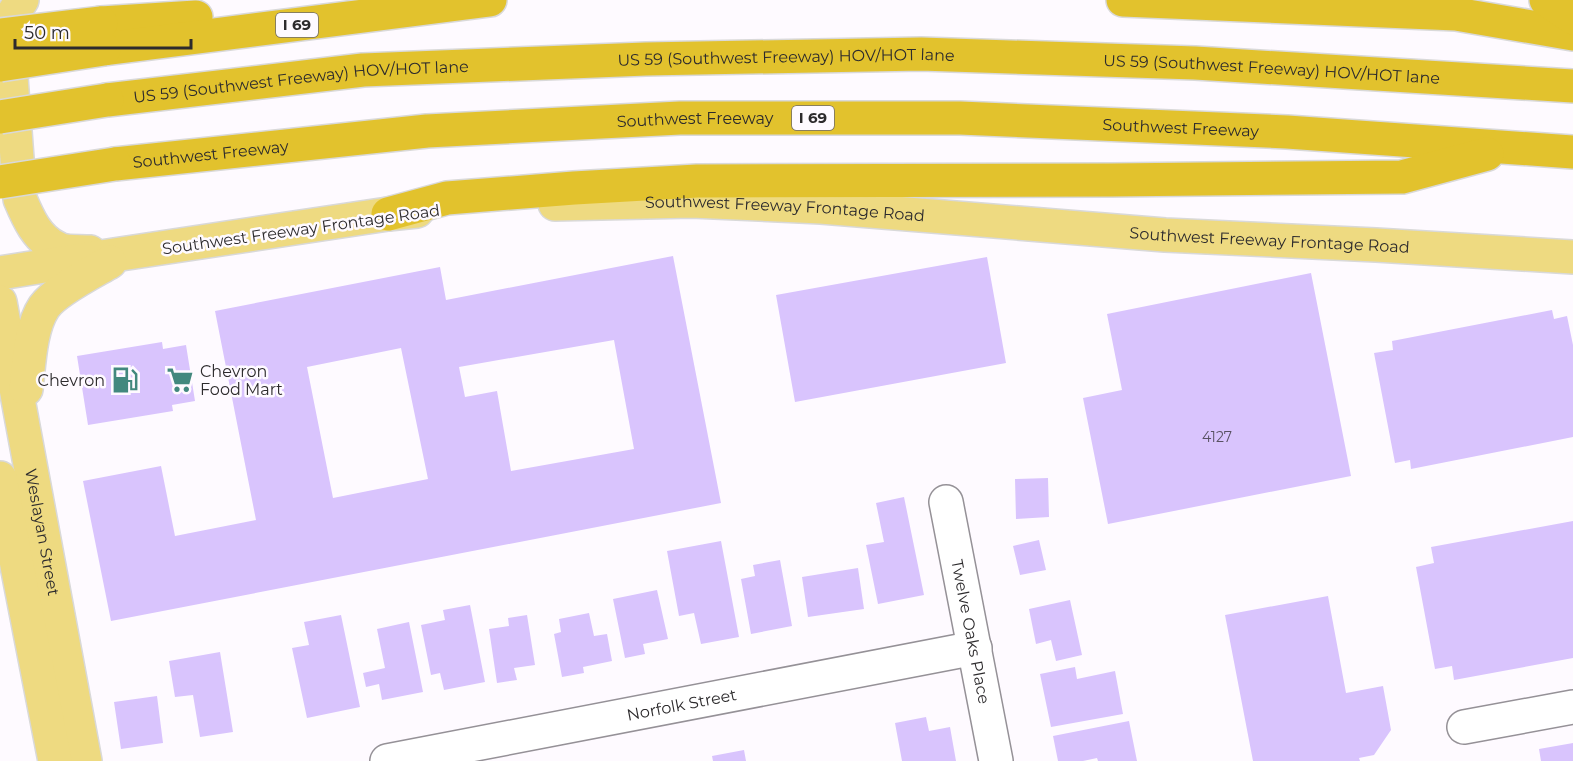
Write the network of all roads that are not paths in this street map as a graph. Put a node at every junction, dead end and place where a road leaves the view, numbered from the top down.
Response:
1 (22, 0) edge
2 (489, 0) edge
3 (1122, 0) edge
4 (1546, 0) edge
5 (1573, 18) edge
6 (0, 34) edge
7 (1573, 34) edge
8 (102, 36) junction
9 (0, 65) edge
10 (1573, 87) edge
11 (0, 117) edge
12 (1512, 147) junction
13 (1573, 152) edge
14 (0, 182) edge
15 (388, 214) junction
16 (120, 254) junction
17 (1573, 256) edge
18 (0, 273) edge
19 (0, 302) edge
20 (22, 423) junction
21 (0, 478) edge
22 (946, 502) dead end
23 (975, 648) junction
24 (1573, 707) edge
25 (1464, 728) dead end
26 (55, 761) edge
27 (85, 761) edge
28 (387, 761) edge
29 (996, 761) edge

1 - 16 main road
2 - 8 highway
3 - 7 highway
4 - 5 highway
6 - 8 highway, bridge
8 - 9 highway, bridge
10 - 11 highway, US 59 (Southwest Freeway) HOV/HOT lane, bridge
12 - 13 highway, Southwest Freeway / I 69
12 - 14 highway, Southwest Freeway / I 69, bridge
12 - 15 highway
15 - 16 main road, Southwest Freeway Frontage Road
15 - 17 main road, Southwest Freeway Frontage Road
16 - 18 main road, Southwest Freeway Frontage Road
16 - 20 main road
19 - 20 main road, Weslayan Street
20 - 27 main road, Weslayan Street
21 - 26 main road, Weslayan Street
22 - 23 street, Twelve Oaks Place
23 - 28 street, Norfolk Street
23 - 29 street, Twelve Oaks Place
24 - 25 street

